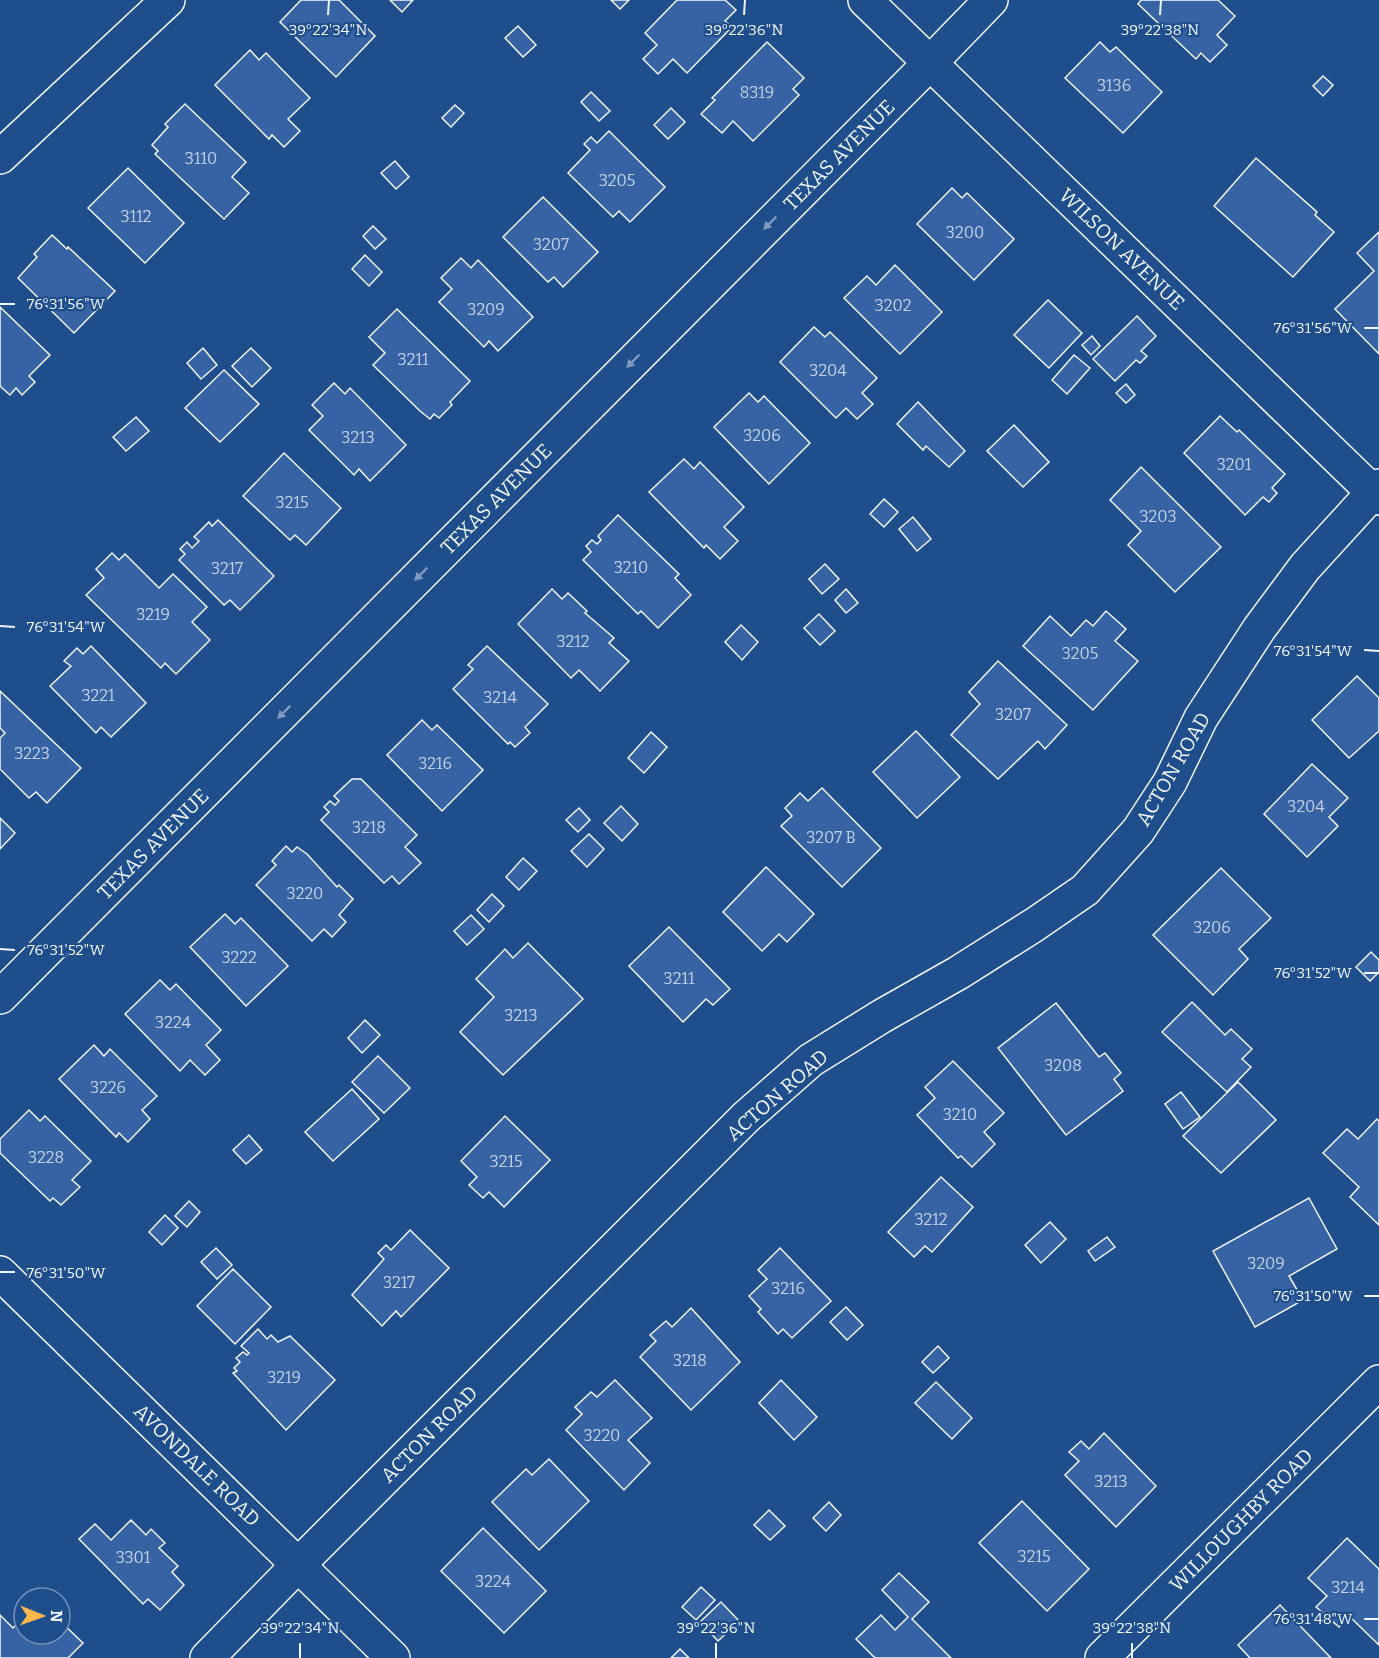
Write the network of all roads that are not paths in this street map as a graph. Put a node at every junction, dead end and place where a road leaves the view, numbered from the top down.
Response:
1 (168, 0) edge
2 (865, 0) edge
3 (991, 0) edge
4 (930, 63) junction
5 (0, 157) edge
6 (1377, 492) edge
7 (0, 997) edge
8 (0, 1273) edge
9 (1379, 1382) edge
10 (298, 1565) junction
11 (207, 1658) edge
12 (393, 1658) edge
13 (1102, 1658) edge

1 - 5 street
2 - 4 street, WILSON AVENUE
3 - 4 street, TEXAS AVENUE
4 - 6 street, WILSON AVENUE
4 -> 7 street, TEXAS AVENUE
6 - 10 street, ACTON ROAD
8 - 10 street, AVONDALE ROAD
9 - 13 street, WILLOUGHBY ROAD
10 - 11 street, ACTON ROAD
10 - 12 street, AVONDALE ROAD

